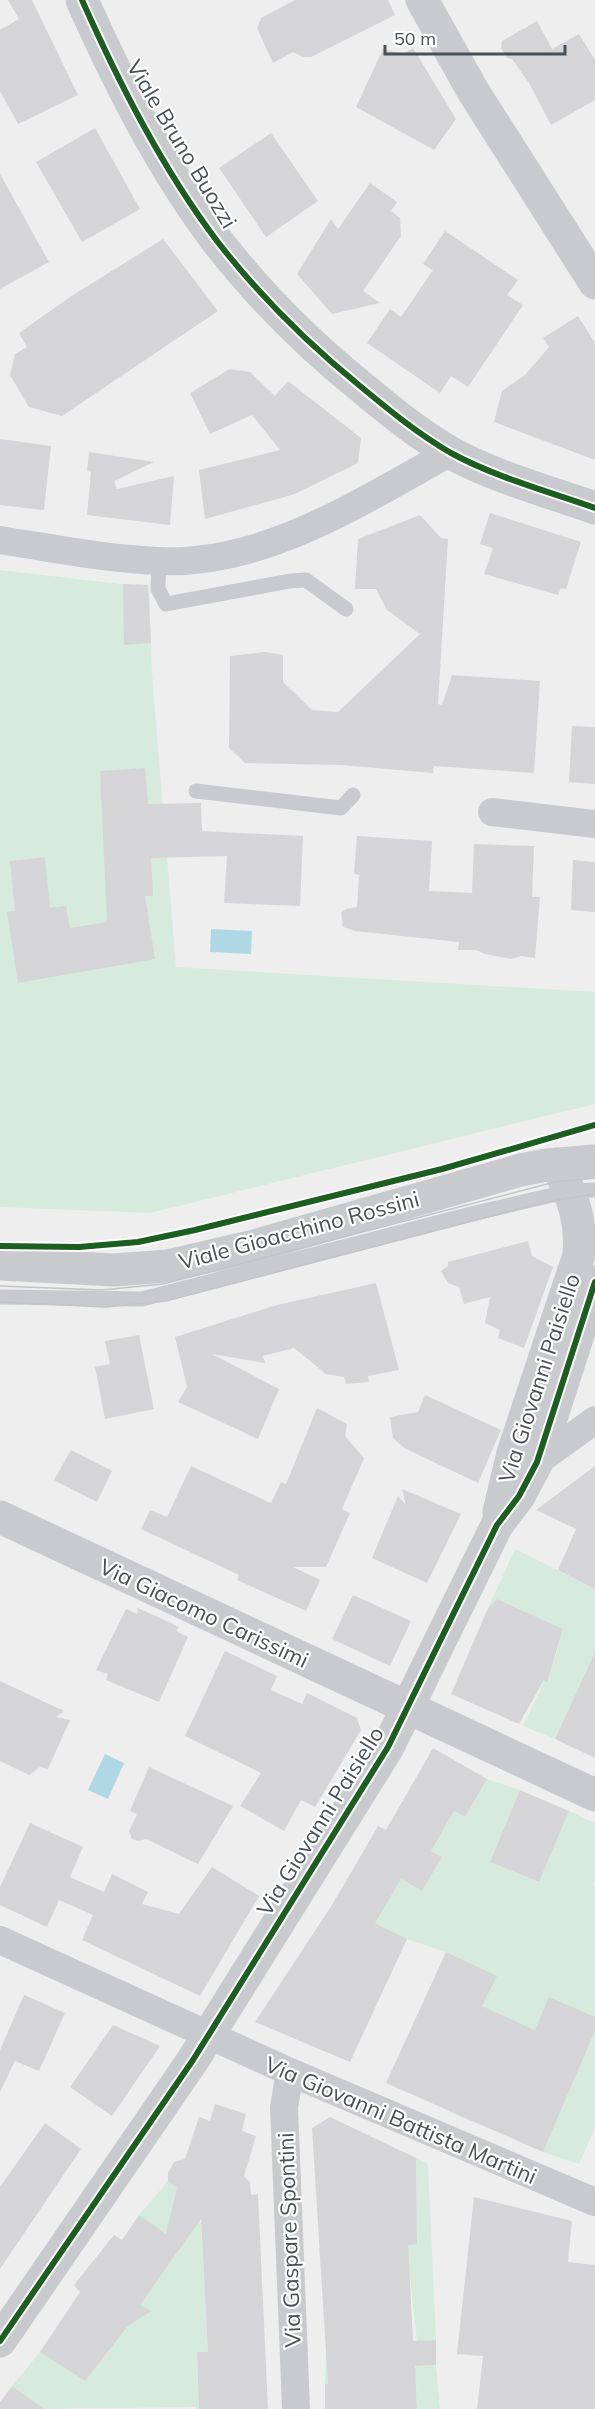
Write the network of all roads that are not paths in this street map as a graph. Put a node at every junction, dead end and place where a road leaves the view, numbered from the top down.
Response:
1 (82, 0) edge
2 (422, 0) edge
3 (595, 283) edge
4 (451, 453) junction
5 (595, 507) edge
6 (0, 540) edge
7 (159, 561) junction
8 (346, 609) dead end
9 (196, 791) dead end
10 (353, 795) dead end
11 (492, 812) dead end
12 (595, 824) edge
13 (595, 1161) edge
14 (574, 1182) edge
15 (0, 1264) edge
16 (595, 1282) edge
17 (0, 1297) edge
18 (593, 1426) edge
19 (537, 1462) junction
20 (0, 1517) edge
21 (497, 1525) junction
22 (408, 1707) junction
23 (595, 1795) edge
24 (0, 1940) edge
25 (208, 2036) junction
26 (290, 2072) junction
27 (595, 2202) edge
28 (0, 2341) edge
29 (296, 2409) edge

1 - 4 street, Viale Bruno Buozzi
2 - 3 street
4 - 5 street, Viale Bruno Buozzi
4 - 7 street
6 - 7 street
7 - 8 lane
9 - 10 lane
11 - 12 street
13 - 14 street, Viale Gioacchino Rossini
14 - 15 street, Viale Gioacchino Rossini
14 - 17 lane, Viale Gioacchino Rossini
14 - 21 street, Via Giovanni Paisiello
16 - 19 street, Via Giovanni Paisiello
18 - 19 street
19 - 21 street, Via Giovanni Paisiello
20 - 22 street, Via Giacomo Carissimi
21 - 22 street, Via Giovanni Paisiello
22 - 23 street, Via Giacomo Carissimi
22 - 25 street, Via Giovanni Paisiello
24 - 25 street, Via Giovanni Battista Martini
25 - 26 street, Via Giovanni Battista Martini
25 - 28 street, Via Giovanni Paisiello
26 - 27 street, Via Giovanni Battista Martini
26 - 29 street, Via Gaspare Spontini

